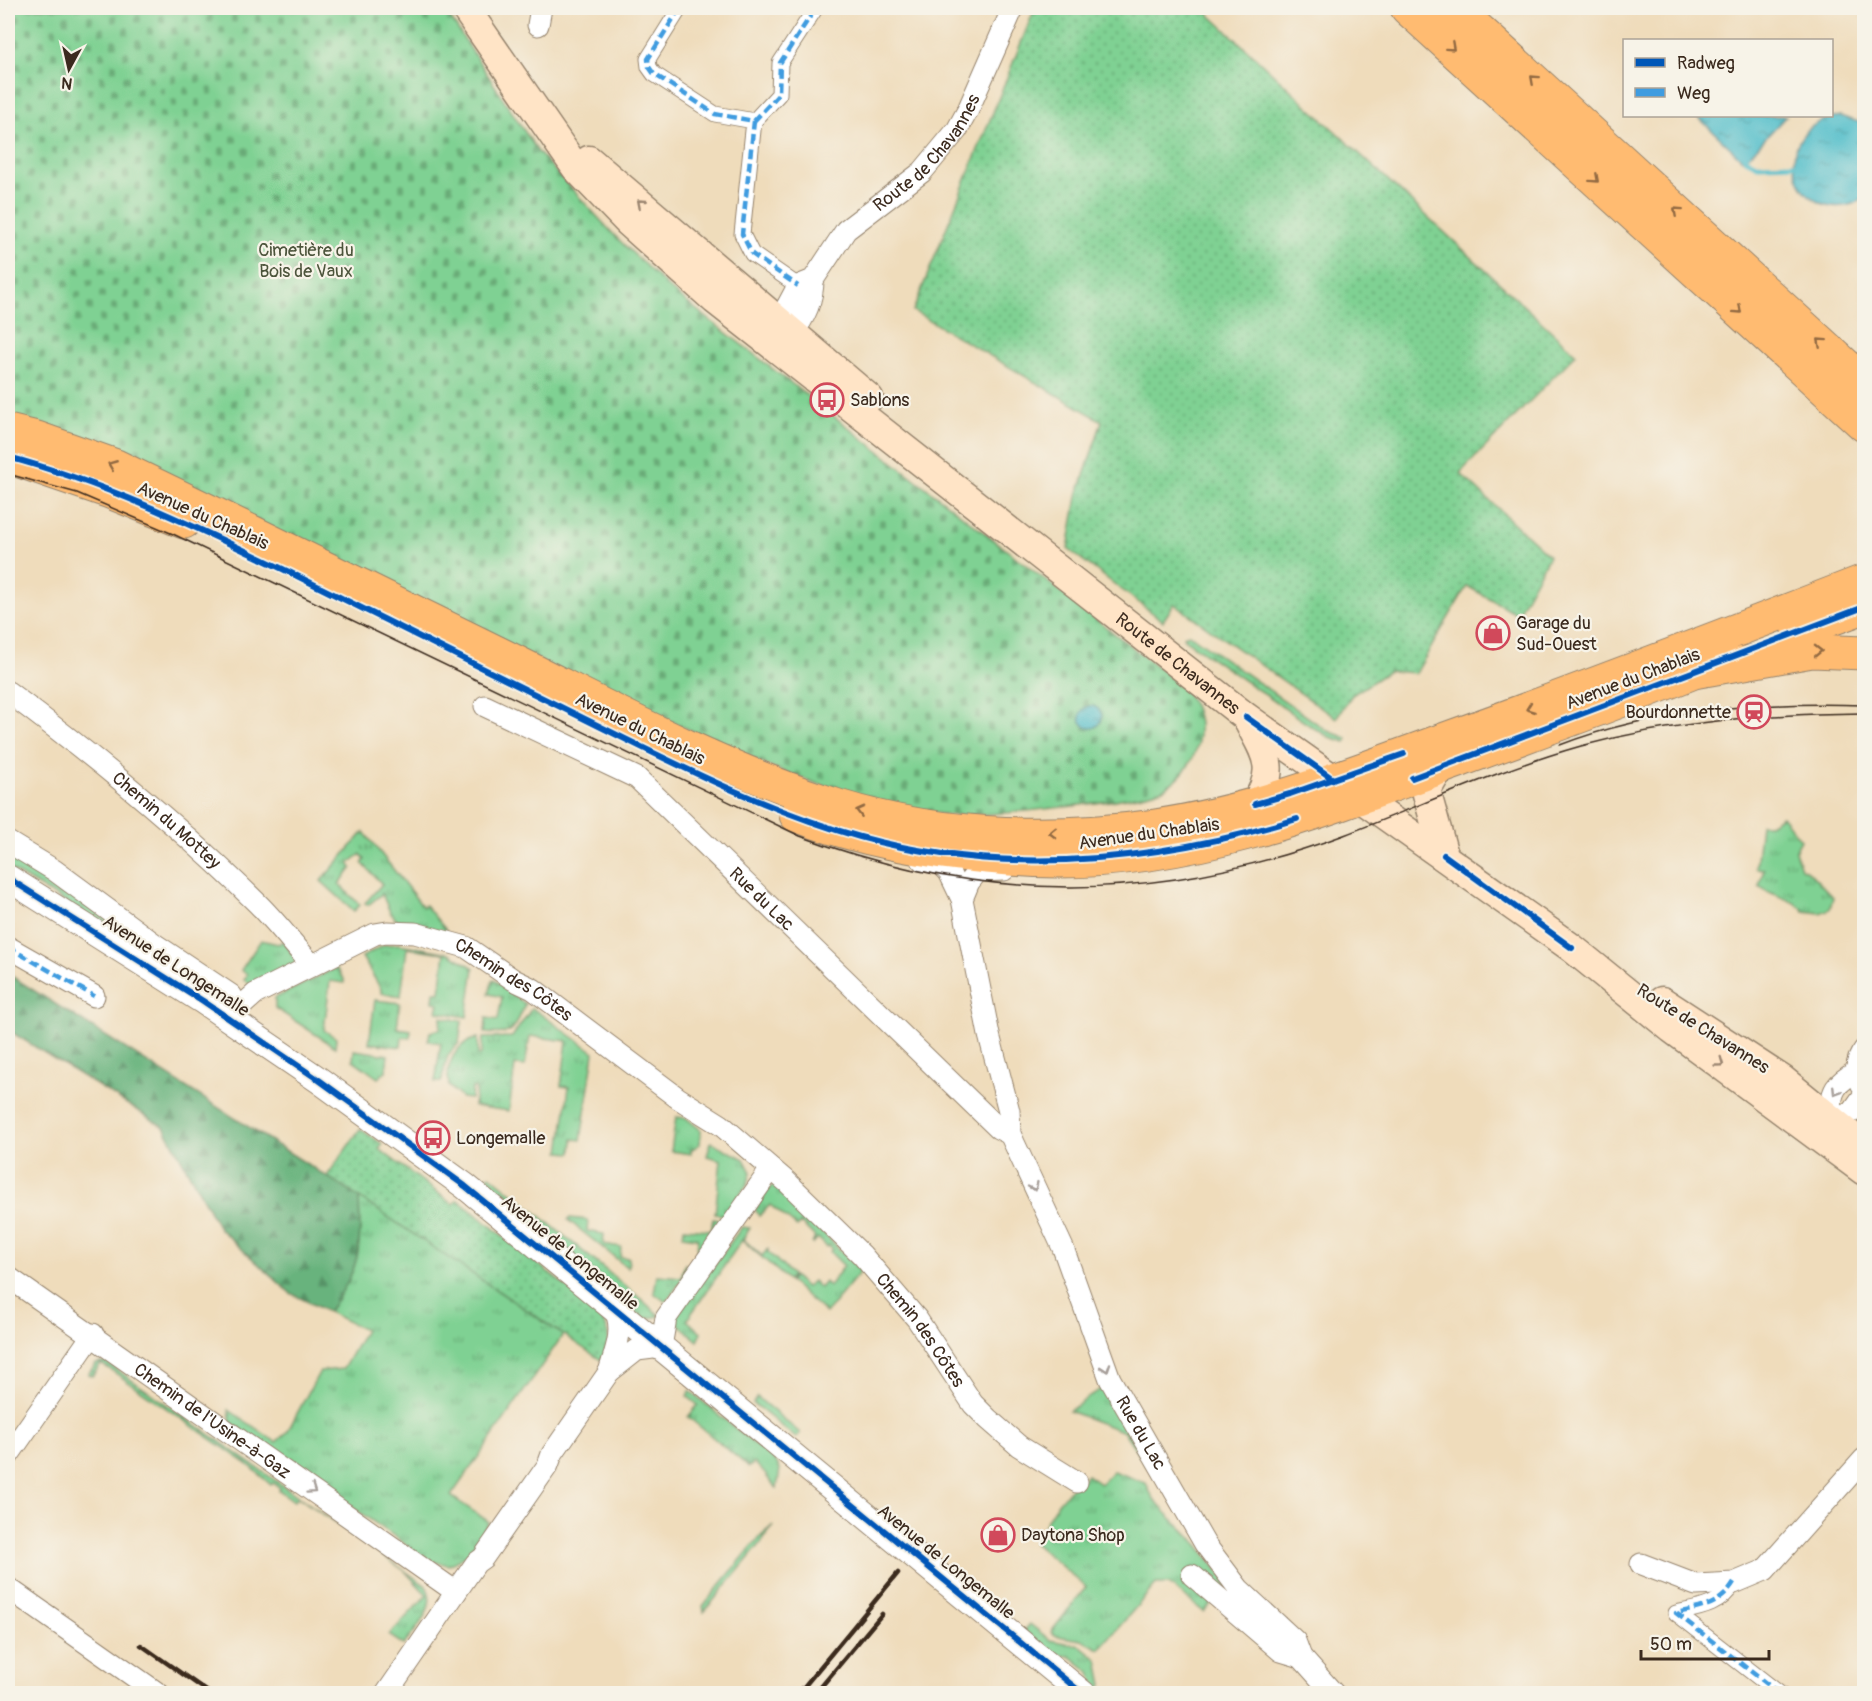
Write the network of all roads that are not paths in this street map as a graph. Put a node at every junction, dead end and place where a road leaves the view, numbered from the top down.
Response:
1 (465, 8) edge
2 (680, 8) edge
3 (1012, 8) edge
4 (1407, 8) edge
5 (1455, 8) edge
6 (815, 9) edge
7 (754, 121) junction
8 (552, 130) junction
9 (628, 222) junction
10 (790, 310) junction
11 (1864, 382) edge
12 (867, 407) junction
13 (1864, 425) edge
14 (8, 431) edge
15 (8, 457) edge
16 (1864, 581) edge
17 (1864, 607) edge
18 (1864, 653) edge
19 (1699, 671) junction
20 (8, 692) edge
21 (485, 706) dead end
22 (1246, 717) junction
23 (1440, 767) junction
24 (1332, 779) junction
25 (1359, 797) junction
26 (1255, 804) junction
27 (807, 819) junction
28 (8, 842) edge
29 (1444, 855) junction
30 (1060, 861) junction
31 (8, 878) edge
32 (962, 899) junction
33 (8, 947) edge
34 (312, 965) junction
35 (93, 996) dead end
36 (233, 1012) junction
37 (1864, 1050) edge
38 (1860, 1080) edge
39 (1864, 1095) edge
40 (1823, 1126) junction
41 (1010, 1134) junction
42 (1864, 1146) edge
43 (771, 1169) junction
44 (1864, 1171) edge
45 (8, 1277) edge
46 (615, 1309) junction
47 (666, 1318) junction
48 (638, 1328) junction
49 (93, 1334) junction
50 (661, 1347) junction
51 (609, 1372) junction
52 (8, 1456) edge
53 (1864, 1459) edge
54 (1077, 1482) dead end
55 (1641, 1564) dead end
56 (1192, 1575) dead end
57 (1734, 1583) junction
58 (8, 1588) edge
59 (456, 1592) junction
60 (1301, 1657) junction
61 (1067, 1689) edge
62 (159, 1694) edge
63 (386, 1694) edge
64 (1334, 1694) edge
65 (1780, 1694) edge

1 - 8 main road, Route de Chavannes
2 - 7 street
3 - 10 street, Route de Chavannes
4 -> 13 main road
11 -> 5 main road
6 - 7 street
7 - 10 street, Route de Chavannes
8 - 9 main road, Route de Chavannes
10 -> 8 main road, Route de Chavannes
9 - 10 street, Route de Chavannes
9 - 12 main road, Route de Chavannes
10 - 12 main road, Route de Chavannes
12 - 22 main road, Route de Chavannes
26 -> 14 main road, Avenue du Chablais
15 - 27 main road, Avenue du Chablais
16 -> 24 main road, Avenue du Chablais
17 - 19 main road, Avenue du Chablais
19 -> 18 main road
19 - 23 main road, Avenue du Chablais
20 - 34 street, Chemin du Mottey
21 - 41 street, Rue du Lac
22 - 24 main road, Route de Chavannes
22 - 26 main road
23 - 25 main road, Avenue du Chablais
23 - 29 main road
24 - 25 main road, Route de Chavannes
24 - 26 main road, Avenue du Chablais
25 - 29 main road, Route de Chavannes
25 - 30 main road, Avenue du Chablais
27 - 30 main road, Avenue du Chablais
27 - 32 street, Rue du Lac
28 - 36 street
29 - 40 main road, Route de Chavannes
30 - 32 street
31 - 36 street, Avenue de Longemalle
32 - 41 street, Rue du Lac
33 - 35 street
34 - 36 street, Chemin des Côtes
34 - 43 street, Chemin des Côtes
36 - 46 street, Avenue de Longemalle
37 - 38 street
38 -> 40 street
39 - 40 street
40 - 42 main road, Route de Chavannes
40 - 44 main road, Route de Chavannes
41 -> 60 street, Rue du Lac
43 - 47 street
43 - 54 street, Chemin des Côtes
45 - 49 street, Chemin de l'Usine-à-Gaz
46 - 48 street, Avenue de Longemalle
46 - 51 street
47 - 48 street
47 - 50 street
48 - 50 street, Avenue de Longemalle
49 - 52 street
49 -> 59 street, Chemin de l'Usine-à-Gaz
50 - 51 street
50 - 61 street, Avenue de Longemalle
51 - 59 street
53 - 57 street
55 - 57 street
56 - 60 street
57 - 65 street
58 - 62 street
59 - 63 street
60 - 64 street, Rue du Lac

